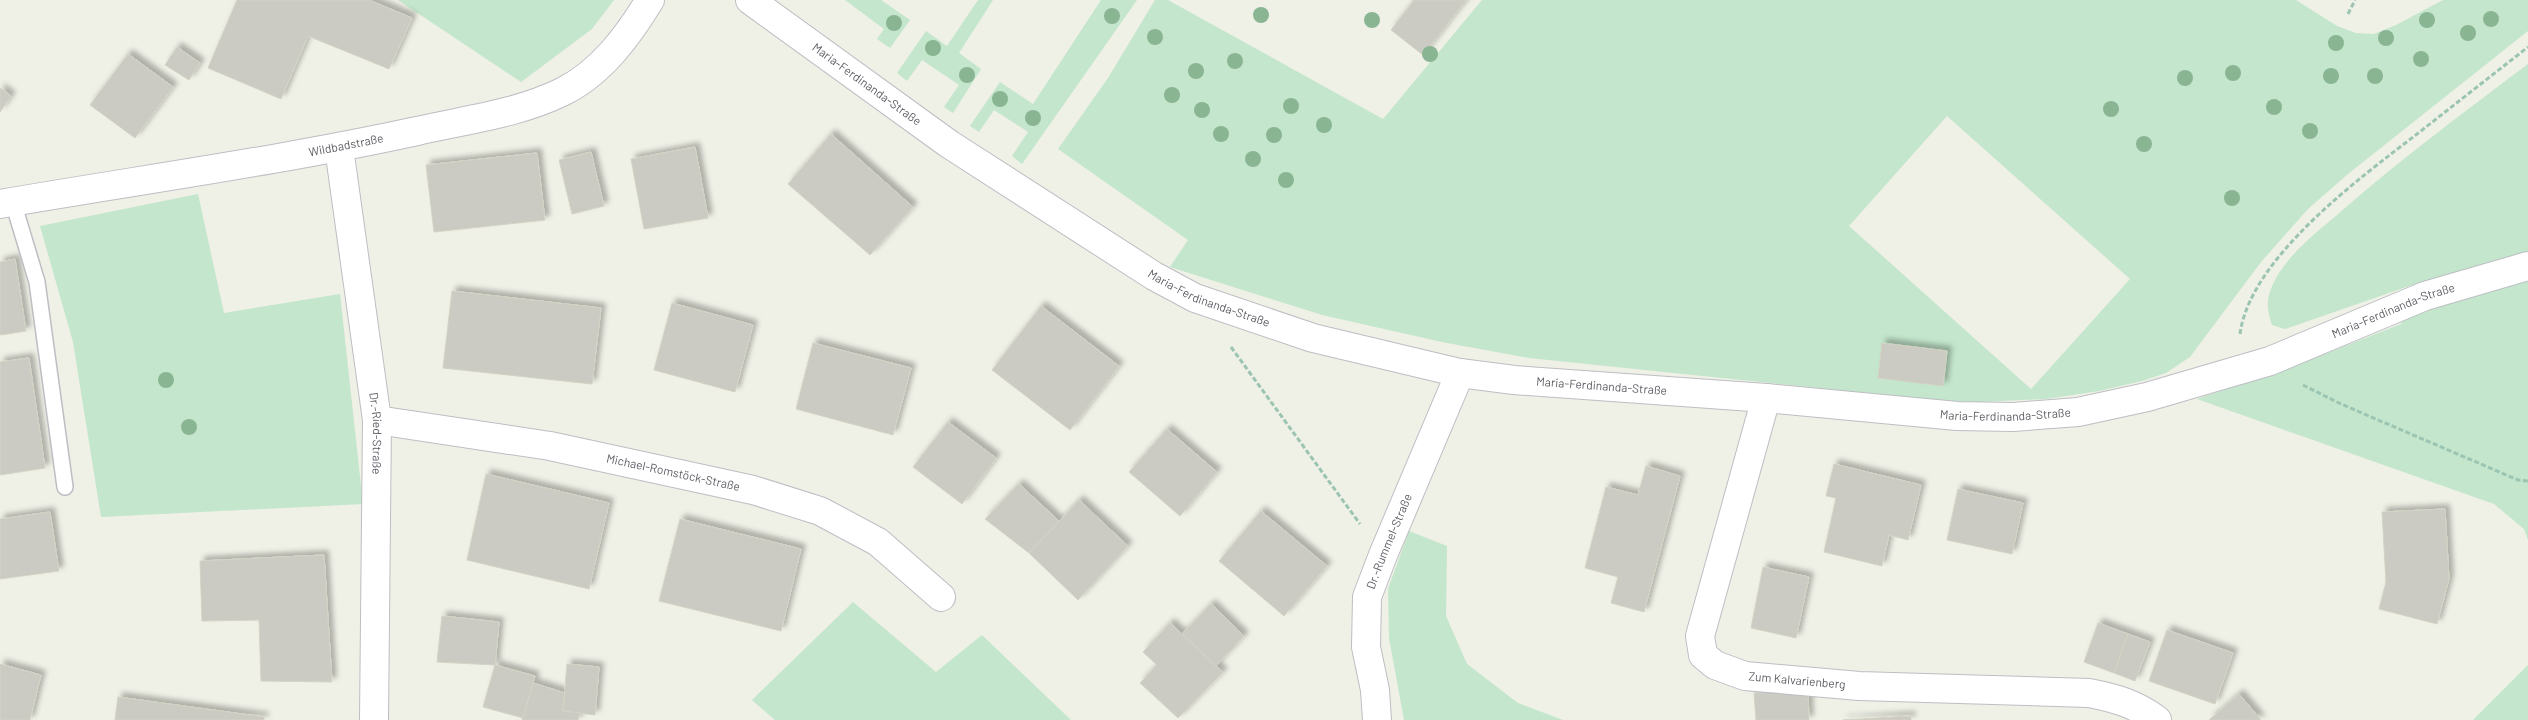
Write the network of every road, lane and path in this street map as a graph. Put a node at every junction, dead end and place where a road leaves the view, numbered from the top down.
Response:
1 (650, 0) edge
2 (750, 0) edge
3 (2355, 0) edge
4 (2348, 14) dead end
5 (2528, 47) edge
6 (340, 148) junction
7 (7, 203) edge
8 (2528, 266) edge
9 (1230, 346) dead end
10 (2270, 361) junction
11 (2242, 370) junction
12 (1460, 373) junction
13 (1766, 398) junction
14 (377, 420) junction
15 (2528, 482) edge
16 (65, 487) dead end
17 (1382, 555) junction
18 (941, 597) dead end
19 (374, 720) edge
20 (1377, 720) edge
21 (2157, 720) edge

1 - 6 street, Wildbadstraße
2 - 12 street, Maria-Ferdinanda-Straße
3 - 4 path
5 - 11 path
6 - 7 street, Wildbadstraße
6 - 14 street, Dr.-Ried-Straße
7 - 16 lane
8 - 10 street, Maria-Ferdinanda-Straße
9 - 17 path
10 - 11 street, Maria-Ferdinanda-Straße
10 - 15 path
11 - 13 street, Maria-Ferdinanda-Straße
12 - 13 street, Maria-Ferdinanda-Straße
12 - 17 street, Dr.-Rummel-Straße
13 - 21 street, Zum Kalvarienberg
14 - 18 street, Michael-Romstöck-Straße
14 - 19 street, Dr.-Ried-Straße
17 - 20 street, Dr.-Rummel-Straße

